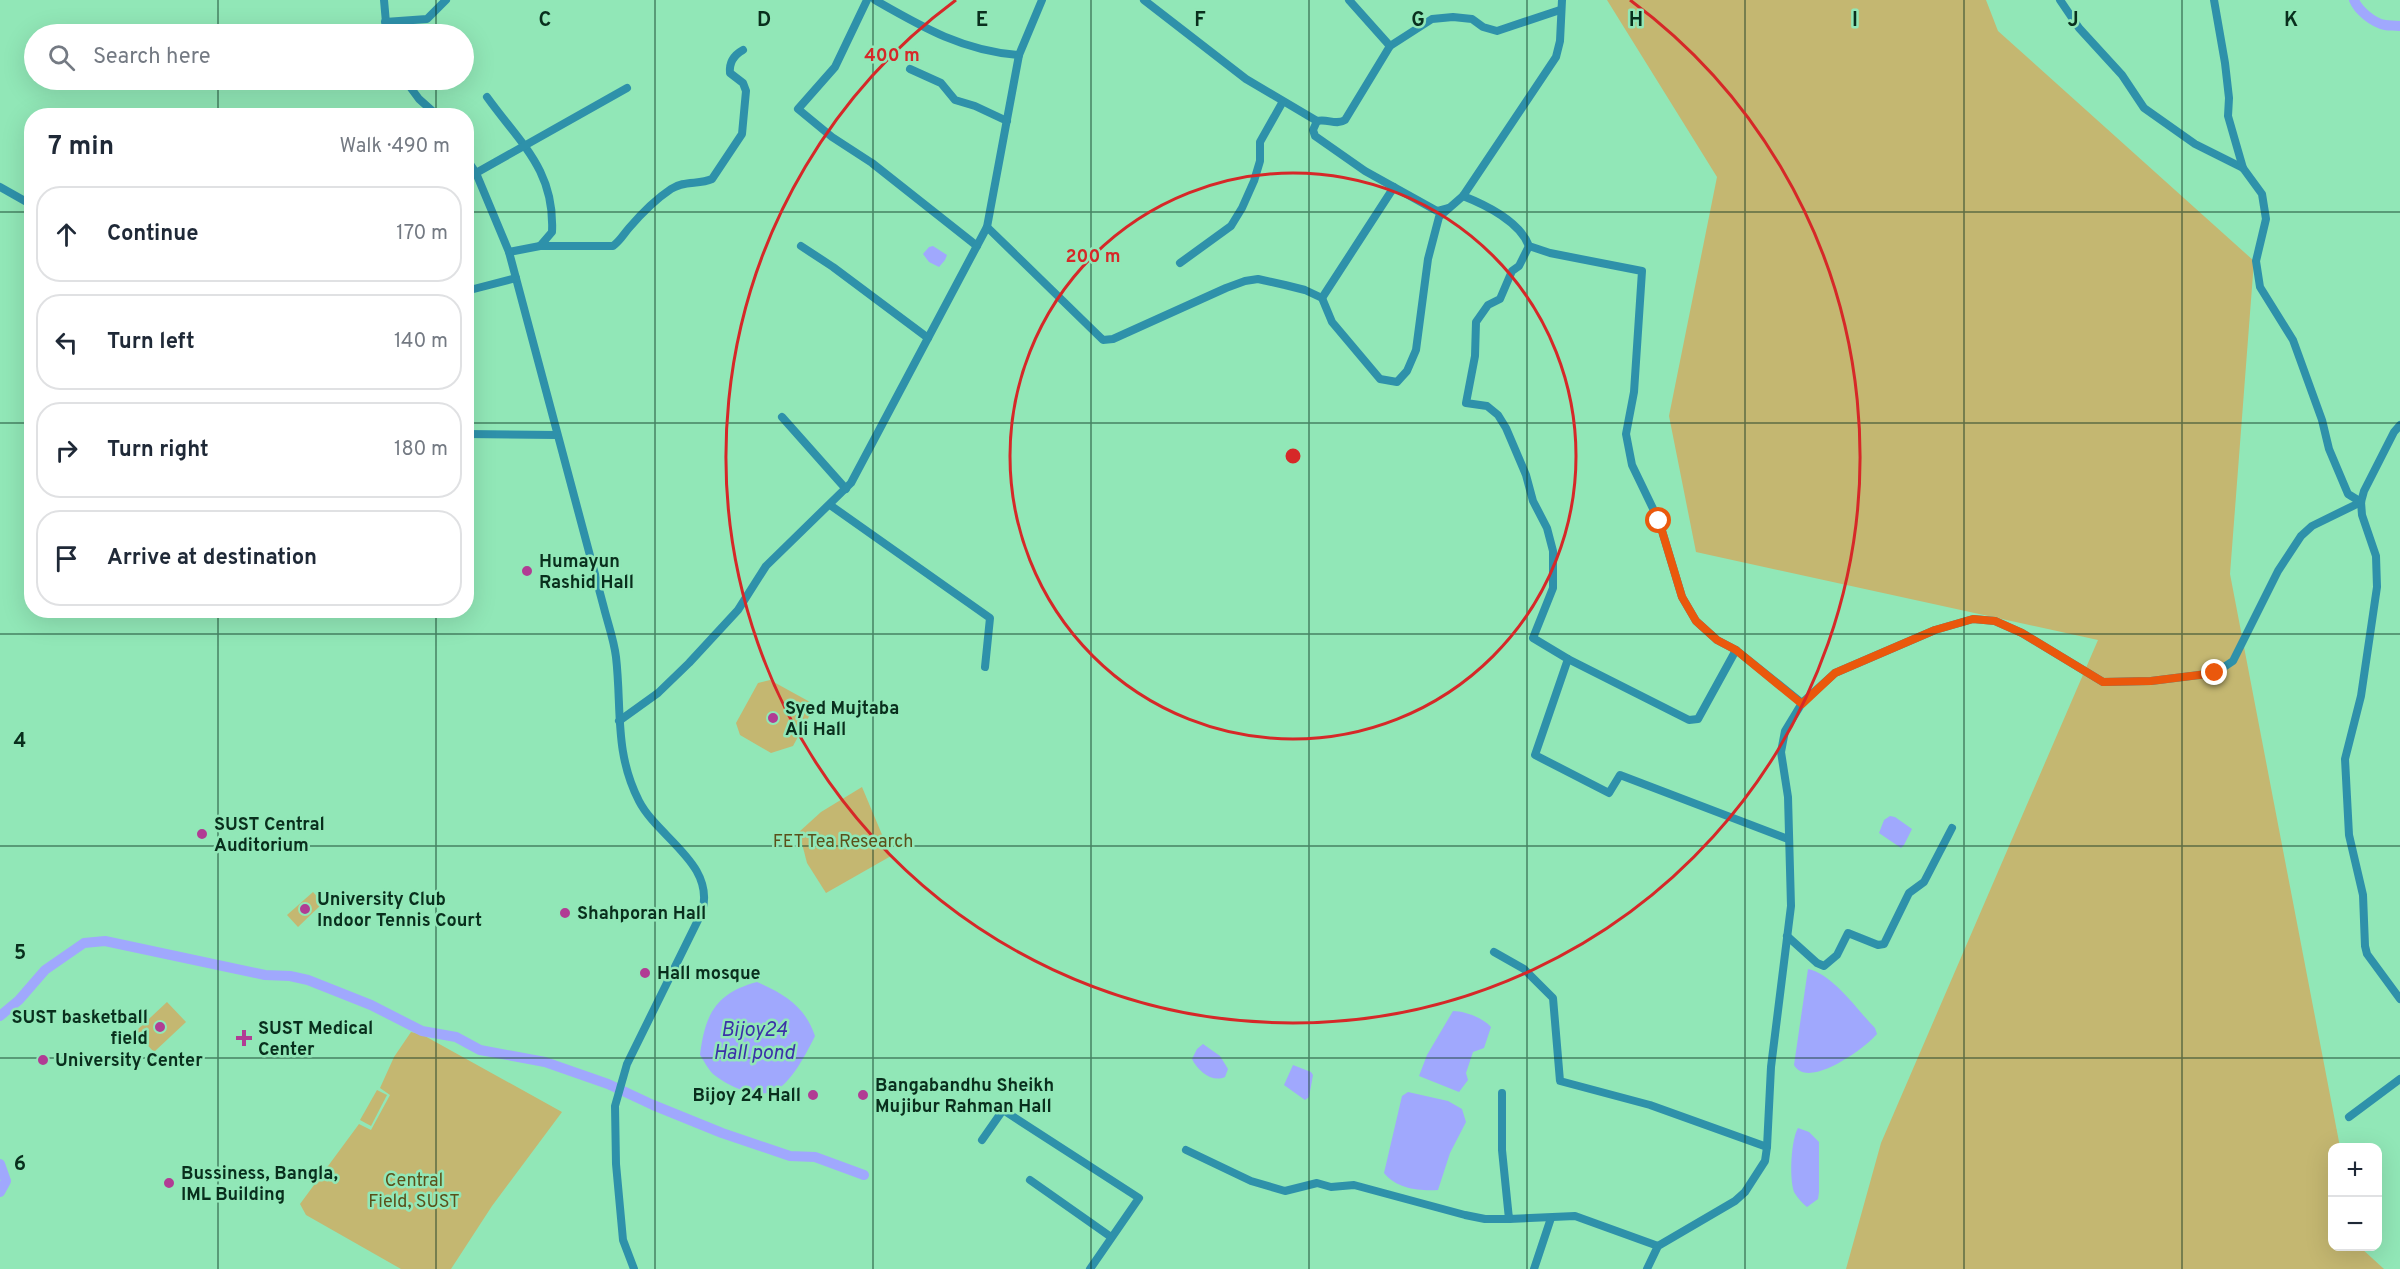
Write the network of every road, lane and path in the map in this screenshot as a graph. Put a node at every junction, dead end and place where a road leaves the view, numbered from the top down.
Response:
1 (384, 0) edge
2 (446, 0) edge
3 (867, 0) edge
4 (875, 0) edge
5 (1042, 0) edge
6 (1144, 0) edge
7 (1349, 0) edge
8 (1562, 0) edge
9 (2060, 0) edge
10 (2214, 0) edge
11 (1560, 10) junction
12 (385, 21) junction
13 (385, 24) edge
14 (1390, 46) junction
15 (743, 50) dead end
16 (1018, 55) junction
17 (910, 69) dead end
18 (627, 88) dead end
19 (412, 90) edge
20 (488, 97) dead end
21 (1282, 103) junction
22 (429, 108) edge
23 (1007, 121) junction
24 (1317, 121) junction
25 (525, 145) junction
26 (2243, 168) junction
27 (474, 170) edge
28 (476, 173) junction
29 (0, 187) edge
30 (1394, 187) junction
31 (1463, 196) junction
32 (24, 200) edge
33 (1451, 207) junction
34 (987, 227) junction
35 (540, 246) junction
36 (801, 246) dead end
37 (977, 246) junction
38 (1529, 246) junction
39 (509, 252) junction
40 (1180, 263) dead end
41 (516, 278) junction
42 (474, 289) edge
43 (1322, 298) junction
44 (928, 339) junction
45 (782, 417) dead end
46 (2400, 425) edge
47 (474, 434) edge
48 (557, 435) junction
49 (846, 489) junction
50 (2361, 502) junction
51 (830, 505) junction
52 (1736, 650) junction
53 (1568, 659) junction
54 (985, 667) dead end
55 (1802, 704) junction
56 (618, 721) junction
57 (1952, 828) dead end
58 (1788, 839) junction
59 (1787, 936) junction
60 (1494, 952) dead end
61 (2400, 999) edge
62 (2400, 1079) edge
63 (1502, 1093) dead end
64 (2349, 1117) dead end
65 (982, 1140) dead end
66 (1767, 1147) junction
67 (1186, 1150) dead end
68 (1030, 1180) dead end
69 (1551, 1218) junction
70 (1509, 1220) junction
71 (1111, 1237) junction
72 (1658, 1246) junction
73 (634, 1269) edge
74 (1090, 1269) edge
75 (1534, 1269) edge
76 (1647, 1269) edge

1 - 12 street
2 - 12 street
3 - 37 street
4 - 16 street
5 - 16 street
6 - 21 street
7 - 14 street
8 - 11 street
9 - 26 street
10 - 26 street
11 - 14 street
11 - 31 street
12 - 13 street
14 - 24 street
15 - 35 street
16 - 23 street
17 - 23 street
18 - 25 street
19 - 22 street
20 - 25 street
21 - 24 street
21 - 40 street
23 - 34 street
24 - 30 street
25 - 28 street
25 - 35 street
26 - 50 street
27 - 28 street
28 - 39 street
29 - 32 street
30 - 33 street
30 - 43 street
31 - 33 street
31 - 38 street
33 - 43 street
34 - 37 street
34 - 43 street
35 - 39 street
36 - 44 street
37 - 44 street
38 - 52 street
38 - 53 street
39 - 41 street
41 - 42 street
41 - 48 street
44 - 49 street
45 - 49 street
46 - 50 street
47 - 48 street
48 - 56 street
49 - 51 street
50 - 55 street
50 - 61 street
51 - 54 street
51 - 56 street
52 - 53 street
52 - 55 street
53 - 58 street
55 - 58 street
56 - 73 street
57 - 59 street
58 - 59 street
59 - 66 street
60 - 66 street
62 - 64 street
63 - 70 street
65 - 71 street
66 - 72 street
67 - 70 street
68 - 71 street
69 - 70 street
69 - 72 street
69 - 75 street
71 - 74 street
72 - 76 street

